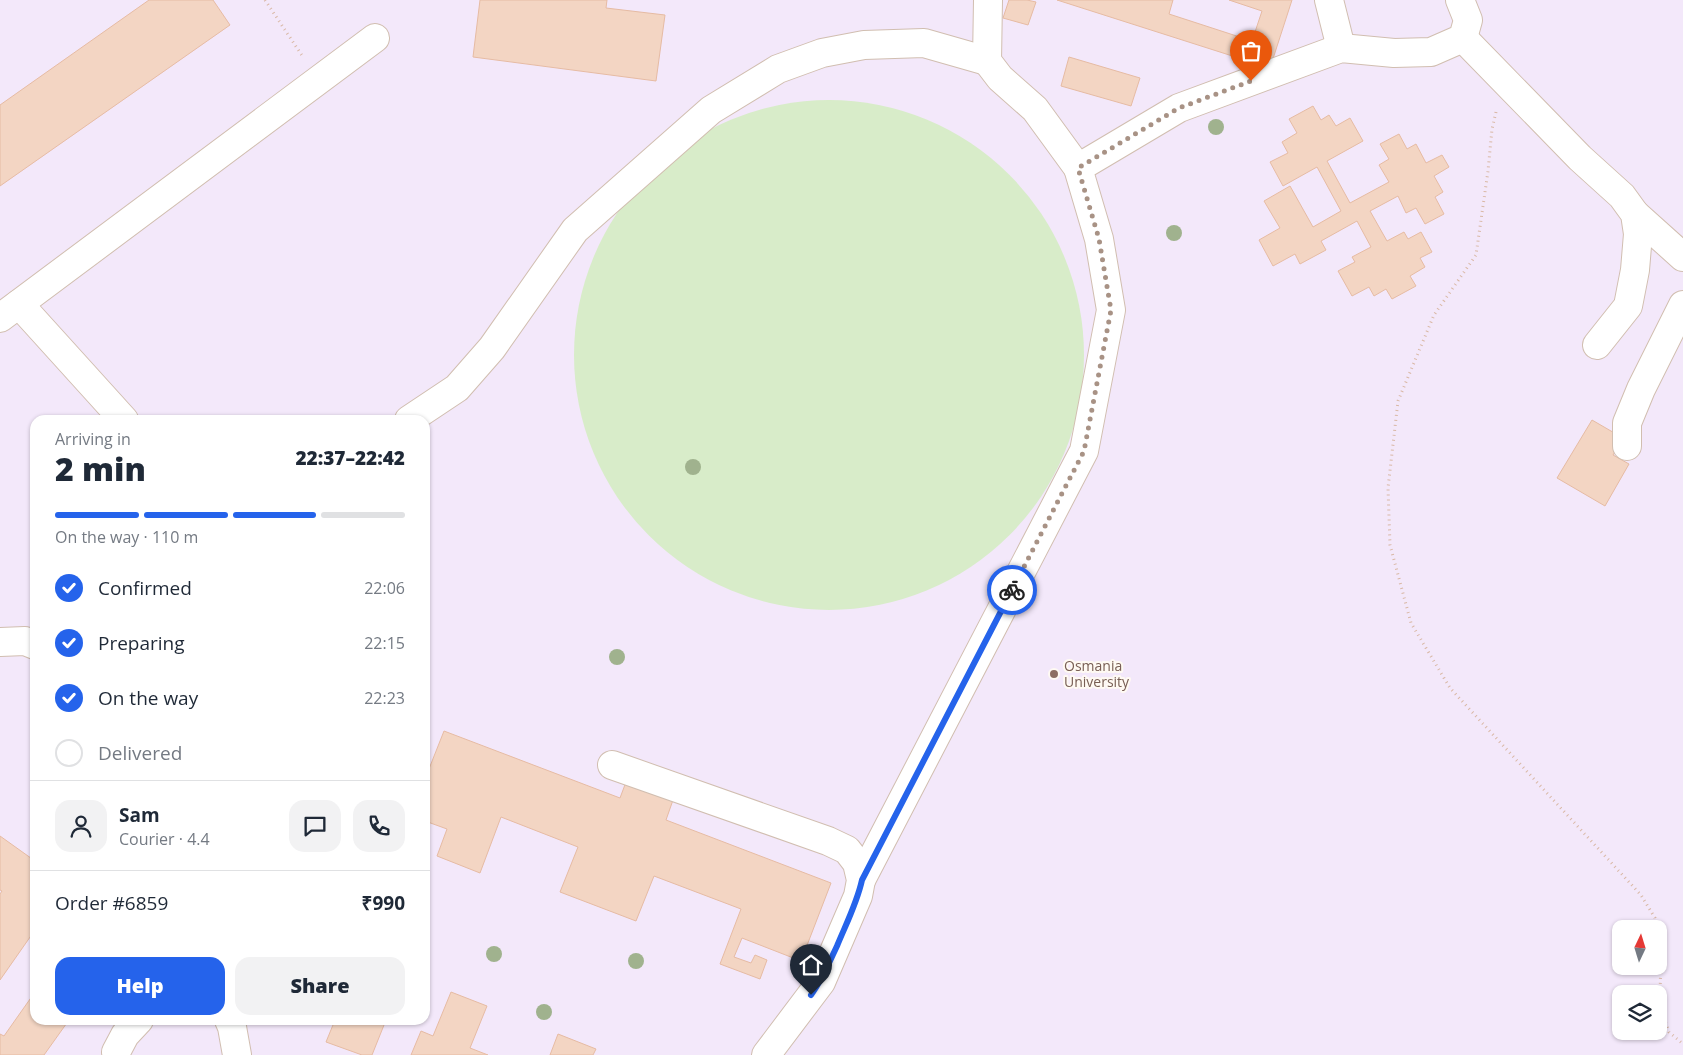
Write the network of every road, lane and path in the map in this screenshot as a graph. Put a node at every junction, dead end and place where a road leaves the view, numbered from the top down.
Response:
1 (265, 0) edge
2 (988, 0) edge
3 (1329, 0) edge
4 (1460, 0) edge
5 (375, 38) dead end
6 (1463, 38) junction
7 (1341, 48) junction
8 (987, 61) junction
9 (1502, 79) junction
10 (318, 80) junction
11 (1078, 168) junction
12 (1635, 214) junction
13 (1683, 257) edge
14 (1683, 305) edge
15 (9, 311) edge
16 (1597, 345) dead end
17 (119, 415) edge
18 (416, 415) edge
19 (1627, 446) dead end
20 (0, 642) edge
21 (30, 643) edge
22 (612, 765) dead end
23 (862, 880) junction
24 (1655, 920) edge
25 (1661, 975) edge
26 (134, 1025) edge
27 (231, 1025) edge
28 (1683, 1044) edge
29 (120, 1054) edge
30 (237, 1055) edge
31 (766, 1055) edge

1 - 10 path
2 - 8 lane
3 - 7 lane
4 - 6 lane
5 - 10 lane
6 - 7 lane
6 - 9 lane
7 - 11 lane
8 - 11 lane
8 - 18 lane
9 - 12 lane
9 - 24 path
10 - 15 lane
11 - 23 lane
12 - 13 lane
12 - 16 lane
14 - 19 lane
15 - 17 lane
20 - 21 lane
22 - 23 lane
23 - 31 lane
25 - 28 path
26 - 29 lane
27 - 30 lane

